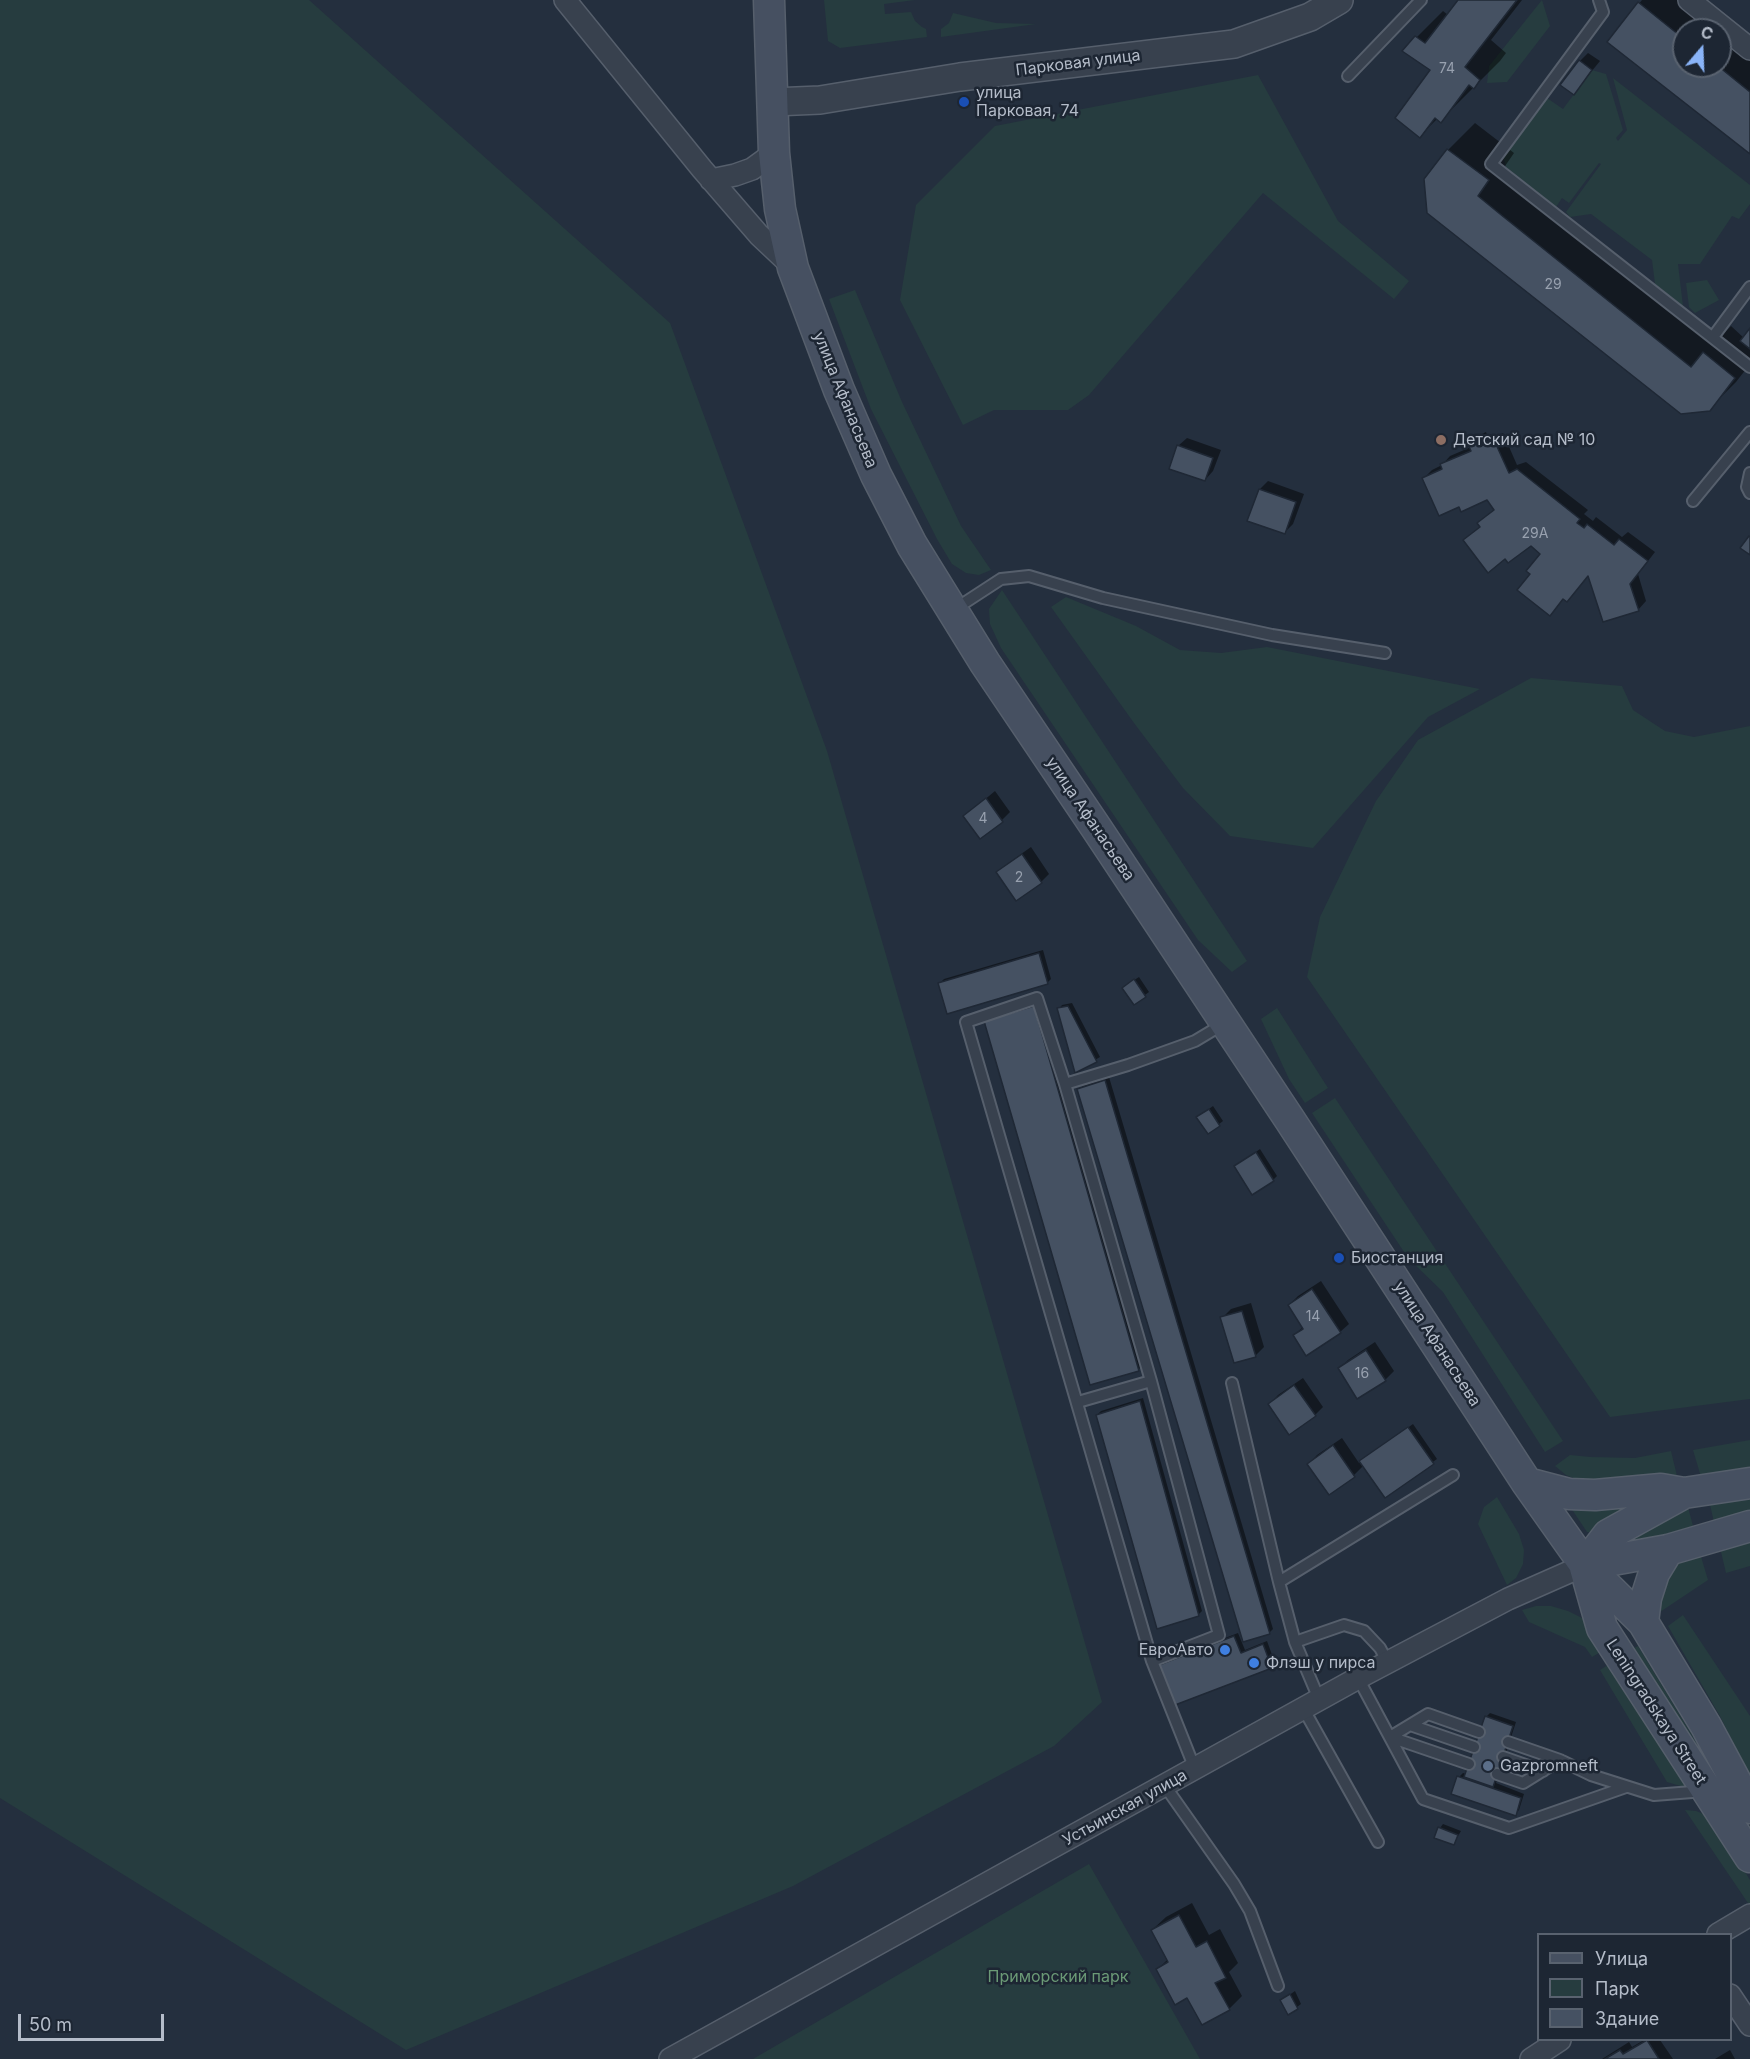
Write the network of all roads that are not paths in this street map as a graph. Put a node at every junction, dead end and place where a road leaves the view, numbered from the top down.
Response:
1 (565, 0) edge
2 (769, 0) edge
3 (1339, 0) edge
4 (1421, 0) edge
5 (1599, 0) edge
6 (1689, 0) edge
7 (1305, 8) edge
8 (1750, 49) edge
9 (1348, 76) dead end
10 (773, 102) junction
11 (774, 153) junction
12 (711, 180) junction
13 (793, 268) junction
14 (1750, 287) edge
15 (1713, 337) junction
16 (1750, 367) edge
17 (1750, 432) edge
18 (1750, 473) edge
19 (1750, 493) edge
20 (1693, 501) dead end
21 (952, 610) junction
22 (1385, 653) dead end
23 (1225, 1023) junction
24 (1065, 1084) junction
25 (1151, 1381) junction
26 (1232, 1383) dead end
27 (1078, 1402) junction
28 (1453, 1475) dead end
29 (1527, 1483) junction
30 (1750, 1483) edge
31 (1684, 1493) junction
32 (1750, 1526) edge
33 (1668, 1550) junction
34 (1585, 1565) junction
35 (1279, 1582) junction
36 (1643, 1623) junction
37 (1295, 1642) junction
38 (1152, 1661) junction
39 (1388, 1663) junction
40 (1358, 1678) junction
41 (1311, 1704) junction
42 (1410, 1725) junction
43 (1479, 1732) dead end
44 (1390, 1737) junction
45 (1508, 1742) dead end
46 (1474, 1747) dead end
47 (1503, 1757) dead end
48 (1560, 1760) junction
49 (1469, 1764) dead end
50 (1195, 1769) junction
51 (1543, 1771) junction
52 (1497, 1774) dead end
53 (1165, 1786) junction
54 (1626, 1786) junction
55 (1707, 1791) junction
56 (1750, 1808) edge
57 (1378, 1842) dead end
58 (1750, 1857) edge
59 (1750, 1915) edge
60 (1721, 1933) edge
61 (1278, 1986) dead end
62 (1732, 1997) edge
63 (1750, 2025) edge
64 (1558, 2041) edge
65 (670, 2059) edge
66 (1531, 2059) edge

1 - 12 street
2 - 10 main road, улица Афанасьева
3 - 7 street, Парковая улица
4 - 9 lane
5 - 15 lane
6 - 8 street
7 - 10 street, Парковая улица
10 - 11 main road, улица Афанасьева
11 - 12 street
11 - 13 main road, улица Афанасьева
12 - 13 street
13 - 21 main road, улица Афанасьева
14 - 15 lane
15 - 16 lane
17 - 20 lane
18 - 19 lane
21 - 22 lane
21 - 23 main road, улица Афанасьева
23 - 24 lane
23 - 29 main road, улица Афанасьева
24 - 25 lane
24 - 27 lane
25 - 27 lane
25 - 38 lane
26 - 35 lane
27 - 38 lane
28 - 35 lane
29 - 31 main road
29 - 34 main road, улица Афанасьева
30 - 31 main road
31 - 34 main road
32 - 33 main road
33 - 34 main road
33 - 36 main road
34 - 36 main road, Leningradskaya Street
34 - 39 street, Устьинская улица
34 - 55 main road, Leningradskaya Street
35 - 37 lane
36 - 56 main road, Leningradskaya Street
37 - 39 lane
37 - 41 lane
38 - 50 lane
39 - 40 street, Устьинская улица
40 - 41 street, Устьинская улица
40 - 44 lane
41 - 50 street, Устьинская улица
41 - 57 lane
42 - 43 lane
42 - 44 lane
42 - 46 lane
44 - 49 lane
44 - 54 lane
45 - 48 lane
47 - 51 lane
48 - 51 lane
48 - 54 lane
50 - 53 street, Устьинская улица
51 - 52 lane
53 - 61 lane
53 - 65 street, Устьинская улица
54 - 55 lane
55 - 58 main road, Leningradskaya Street
59 - 60 street
62 - 63 street
64 - 66 street

